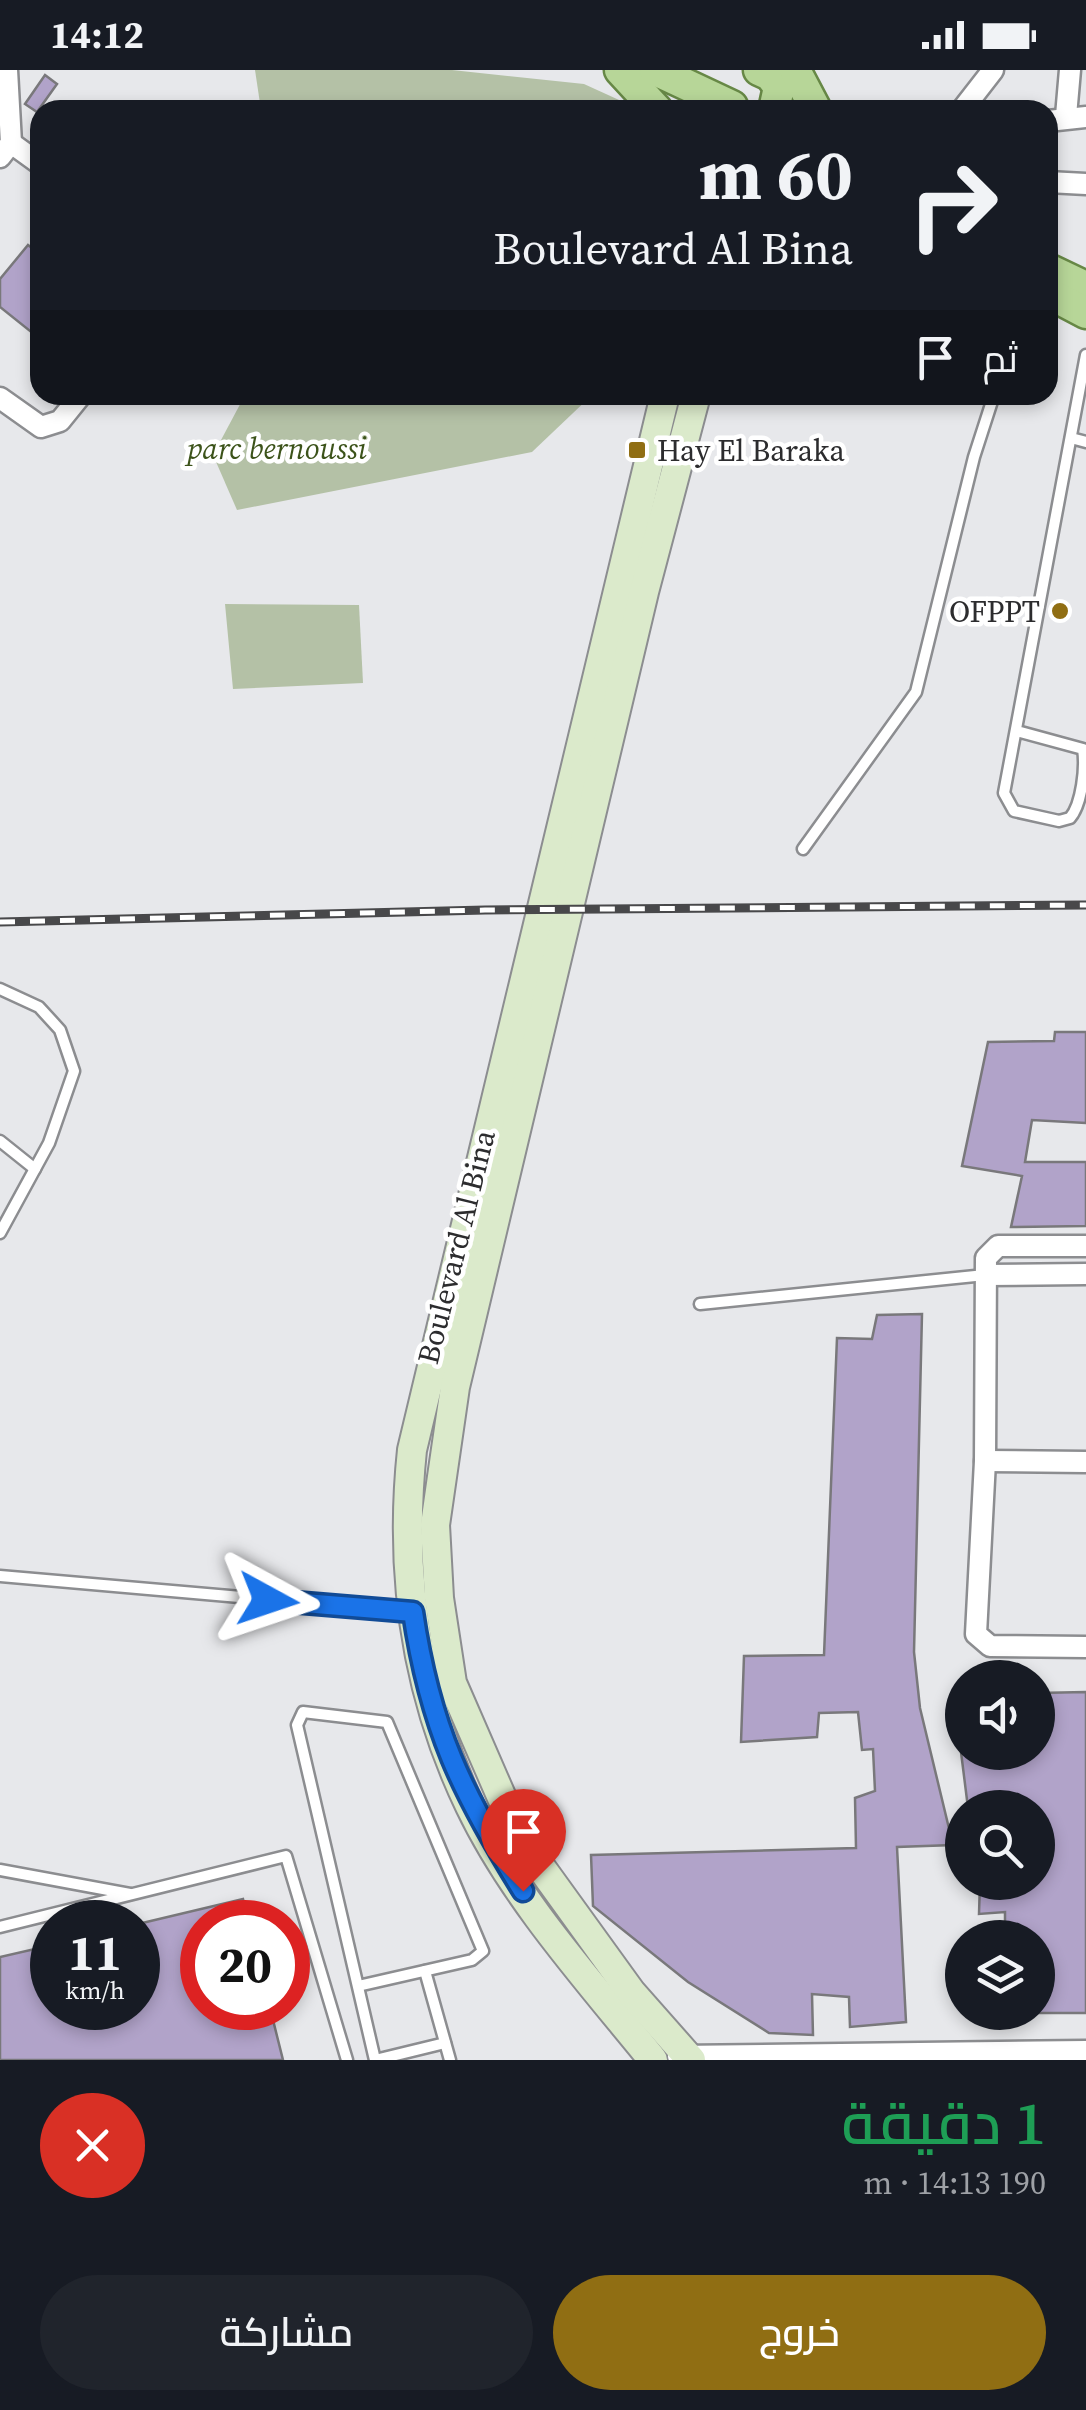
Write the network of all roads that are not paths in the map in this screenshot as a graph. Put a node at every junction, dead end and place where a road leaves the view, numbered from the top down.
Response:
1 (7, 70) edge
2 (620, 70) edge
3 (655, 70) edge
4 (993, 70) edge
5 (1070, 70) edge
6 (768, 82) edge
7 (648, 100) edge
8 (717, 100) edge
9 (731, 100) edge
10 (799, 100) edge
11 (970, 100) edge
12 (1067, 118) edge
13 (5, 150) edge
14 (30, 160) edge
15 (1058, 183) edge
16 (1086, 184) edge
17 (1058, 273) edge
18 (1086, 287) edge
19 (1058, 298) edge
20 (1086, 313) edge
21 (1086, 355) edge
22 (0, 398) edge
23 (73, 405) edge
24 (663, 405) edge
25 (693, 405) edge
26 (991, 405) edge
27 (1071, 438) junction
28 (1086, 442) edge
29 (1017, 731) junction
30 (803, 850) dead end
31 (0, 989) edge
32 (0, 1141) edge
33 (35, 1169) junction
34 (0, 1234) edge
35 (1086, 1246) edge
36 (985, 1266) junction
37 (1086, 1274) edge
38 (700, 1304) dead end
39 (985, 1461) junction
40 (1086, 1462) edge
41 (0, 1576) edge
42 (413, 1612) junction
43 (1086, 1646) edge
44 (0, 1870) edge
45 (136, 1895) junction
46 (0, 1927) edge
47 (425, 1971) junction
48 (358, 1986) junction
49 (445, 2043) junction
50 (1086, 2052) edge
51 (689, 2058) edge
52 (649, 2059) edge
53 (346, 2060) edge
54 (450, 2060) edge

1 - 13 street
2 - 7 main road
3 - 8 main road
4 - 11 street
5 - 12 street
6 - 9 main road
6 - 10 main road
13 - 14 street
15 - 16 street
17 - 18 main road
19 - 20 main road
21 - 27 lane
22 - 23 street
24 - 42 main road, Boulevard Al Bina
25 - 51 main road, Boulevard Al Bina
26 - 30 lane
27 - 28 lane
27 - 29 lane
29 - 29 lane
31 - 33 lane
32 - 33 lane
33 - 34 lane
35 - 36 street
36 - 37 street
36 - 38 lane
36 - 39 street
39 - 40 street
39 - 43 street
41 - 42 lane
42 - 52 main road, Boulevard Al Bina
44 - 45 lane
45 - 46 lane
45 - 53 lane
47 - 48 lane
47 - 48 lane
47 - 49 lane
48 - 49 lane
49 - 54 lane
50 - 51 street
51 - 52 street

